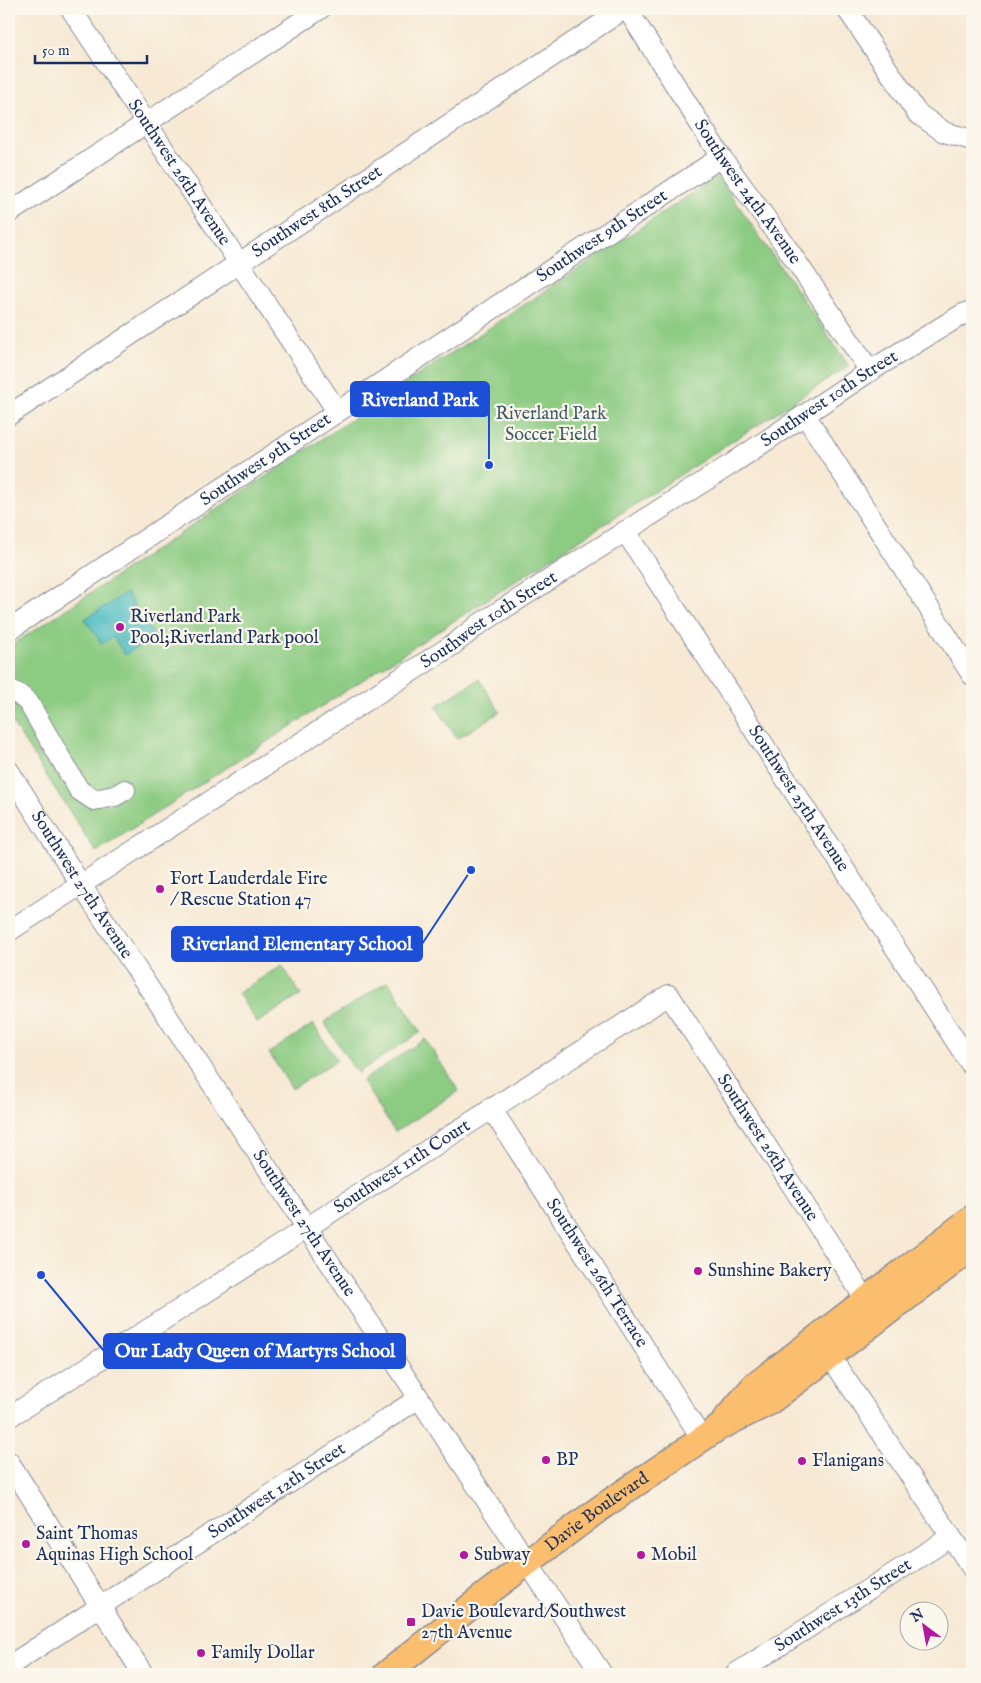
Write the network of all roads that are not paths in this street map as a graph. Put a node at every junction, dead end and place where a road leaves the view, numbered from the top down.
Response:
1 (71, 9) edge
2 (320, 9) edge
3 (626, 9) edge
4 (847, 9) edge
5 (147, 122) junction
6 (972, 140) edge
7 (721, 157) junction
8 (9, 213) edge
9 (239, 263) junction
10 (972, 311) edge
11 (870, 372) junction
12 (337, 411) junction
13 (9, 415) edge
14 (805, 415) junction
15 (625, 531) junction
16 (9, 630) edge
17 (972, 675) edge
18 (9, 693) edge
19 (9, 771) edge
20 (125, 790) dead end
21 (81, 884) junction
22 (9, 931) edge
23 (669, 994) joint
24 (972, 1066) edge
25 (491, 1108) junction
26 (972, 1218) edge
27 (307, 1228) junction
28 (972, 1248) edge
29 (866, 1300) junction
30 (830, 1356) junction
31 (419, 1398) junction
32 (9, 1416) edge
33 (710, 1433) junction
34 (9, 1462) edge
35 (951, 1537) junction
36 (526, 1562) junction
37 (972, 1568) edge
38 (101, 1606) junction
39 (9, 1666) edge
40 (144, 1674) edge
41 (386, 1674) edge
42 (602, 1674) edge
43 (735, 1674) edge

1 - 5 street, Southwest 26th Avenue
2 - 5 street
3 - 7 street, Southwest 24th Avenue
3 - 9 street, Southwest 8th Street
4 - 6 street
5 - 8 street
5 - 9 street, Southwest 26th Avenue
7 - 11 street, Southwest 24th Avenue
7 - 12 street, Southwest 9th Street
9 - 12 street, Southwest 26th Avenue
9 - 13 street, Southwest 8th Street
10 - 11 street, Southwest 10th Street
11 - 14 street, Southwest 10th Street
12 - 16 street, Southwest 9th Street
14 - 15 street, Southwest 10th Street
14 - 17 street
15 - 21 street, Southwest 10th Street
15 - 24 street, Southwest 25th Avenue
18 - 20 street
19 - 21 street, Southwest 27th Avenue
21 - 22 street, Southwest 10th Street
21 - 27 street, Southwest 27th Avenue
23 - 25 street, Southwest 11th Court
23 - 29 street, Southwest 26th Avenue
25 - 27 street, Southwest 11th Court
25 - 33 street, Southwest 26th Terrace
26 - 29 main road, Davie Boulevard
27 - 31 street, Southwest 27th Avenue
27 - 32 street, Southwest 11th Court
28 - 30 main road, Davie Boulevard
29 - 33 main road, Davie Boulevard
30 - 33 main road, Davie Boulevard
30 - 35 street
31 - 36 street, Southwest 27th Avenue
31 - 38 street, Southwest 12th Street
33 - 36 main road, Davie Boulevard
34 - 38 street
35 - 37 street
35 - 43 street, Southwest 13th Street
36 - 41 main road, Davie Boulevard
36 - 42 street, Southwest 27th Avenue
38 - 39 street, Southwest 12th Street
38 - 40 street

